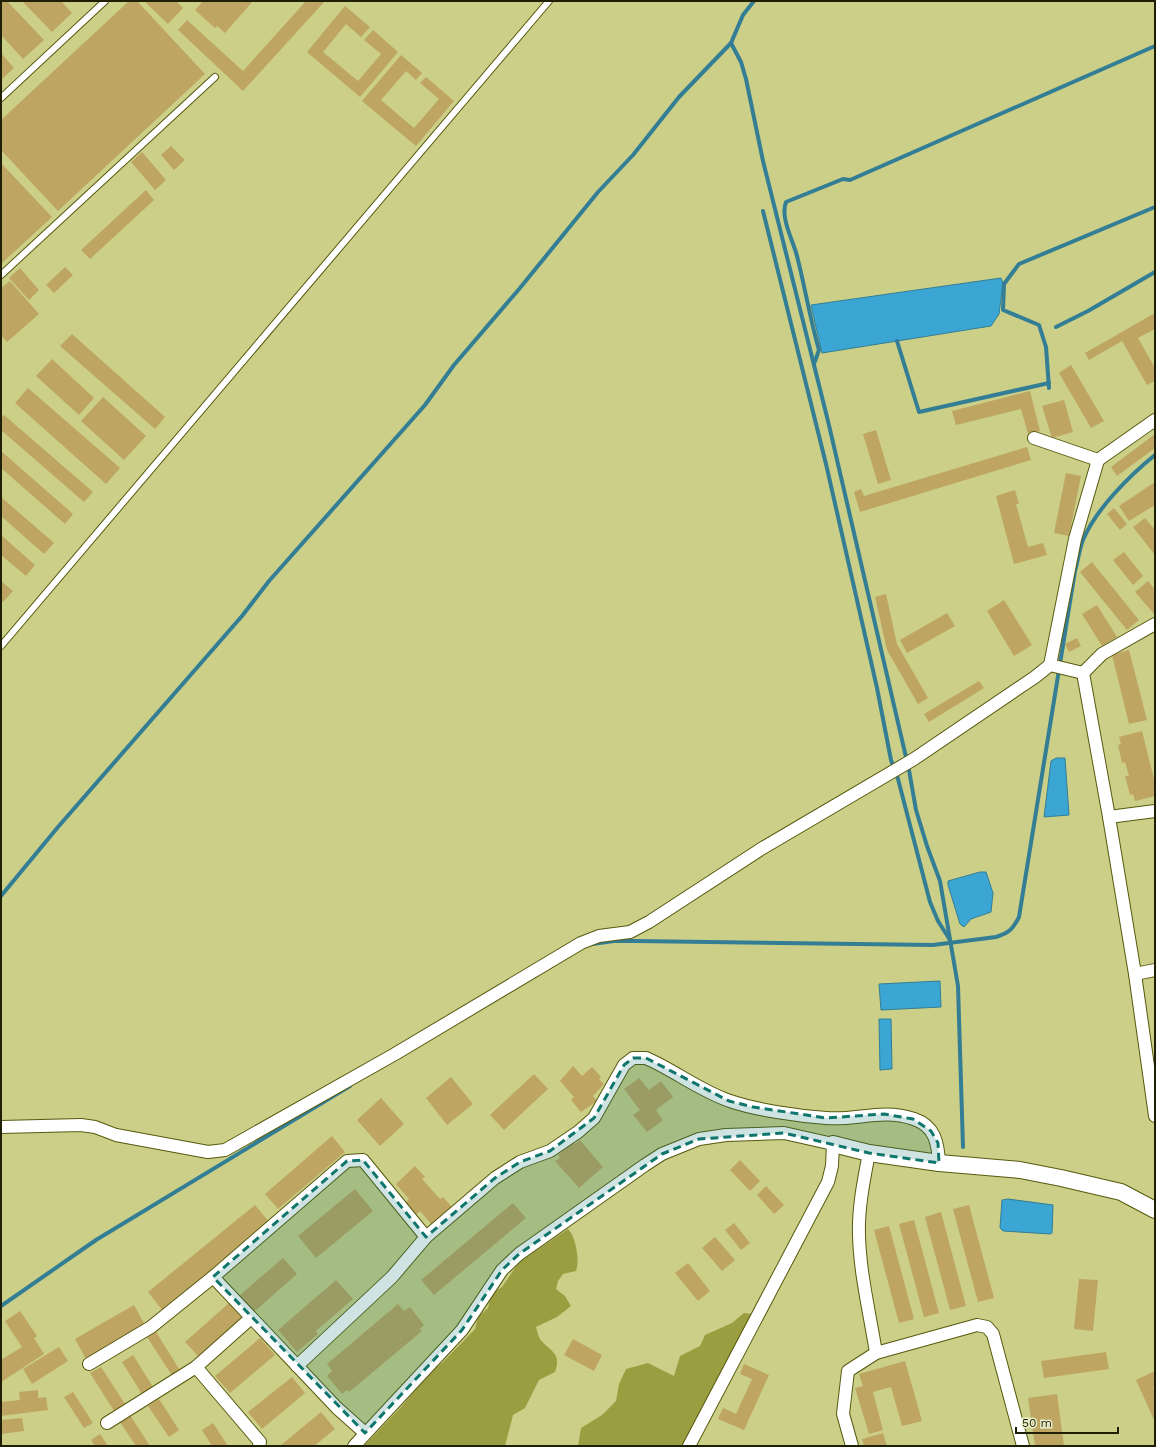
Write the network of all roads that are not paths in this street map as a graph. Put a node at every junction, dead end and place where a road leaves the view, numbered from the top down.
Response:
1 (105, 1) edge
2 (549, 1) edge
3 (215, 77) dead end
4 (1, 98) edge
5 (1, 275) edge
6 (1155, 420) edge
7 (1034, 438) dead end
8 (1098, 460) junction
9 (1155, 624) edge
10 (1, 646) edge
11 (1057, 666) junction
12 (1083, 673) junction
13 (1155, 810) edge
14 (1109, 817) junction
15 (1155, 970) edge
16 (1135, 974) junction
17 (1154, 1101) edge
18 (1155, 1116) edge
19 (1, 1127) edge
20 (833, 1144) junction
21 (869, 1153) junction
22 (939, 1163) junction
23 (1155, 1209) edge
24 (426, 1237) junction
25 (213, 1277) junction
26 (251, 1318) junction
27 (876, 1353) junction
28 (89, 1364) dead end
29 (297, 1366) junction
30 (196, 1368) junction
31 (107, 1423) dead end
32 (365, 1433) junction
33 (259, 1446) edge
34 (354, 1446) edge
35 (689, 1446) edge
36 (852, 1446) edge
37 (1023, 1446) edge

1 - 4 lane
2 - 10 lane
3 - 5 lane
6 - 8 street
7 - 8 street
8 - 11 street
9 - 12 street
11 - 12 street
11 - 19 street
12 - 14 street
13 - 14 street
14 - 16 street
15 - 16 street
16 - 17 street
17 - 18 street
20 - 21 street
20 - 32 street
20 - 35 street
21 - 22 street
21 - 27 street
22 - 23 street
22 - 24 street
24 - 25 street
24 - 29 street
25 - 26 street
25 - 28 street
26 - 29 street
26 - 30 street
27 - 36 street
27 - 37 street
29 - 32 street
30 - 31 street
30 - 33 street
32 - 34 street

